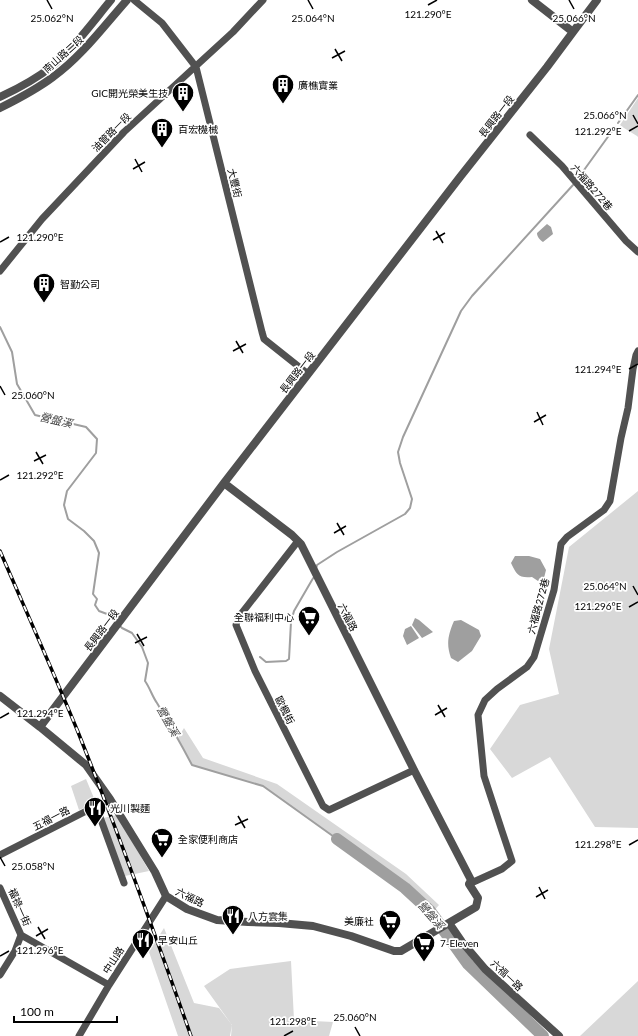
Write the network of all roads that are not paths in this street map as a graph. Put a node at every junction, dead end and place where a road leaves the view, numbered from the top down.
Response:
1 (111, 0) edge
2 (127, 0) edge
3 (134, 0) edge
4 (263, 0) edge
5 (532, 0) edge
6 (597, 0) edge
7 (573, 32) junction
8 (196, 67) junction
9 (0, 97) edge
10 (0, 108) edge
11 (530, 135) dead end
12 (638, 252) edge
13 (0, 271) edge
14 (638, 351) edge
15 (308, 374) junction
16 (224, 483) junction
17 (298, 541) junction
18 (0, 696) edge
19 (40, 727) junction
20 (414, 770) junction
21 (110, 799) junction
22 (96, 806) junction
23 (0, 855) edge
24 (124, 883) dead end
25 (469, 884) junction
26 (0, 888) edge
27 (166, 896) junction
28 (448, 923) junction
29 (21, 935) junction
30 (0, 975) edge
31 (109, 985) junction
32 (79, 1036) edge
33 (559, 1036) edge

1 - 9 street, 南山路二段
2 - 10 street, 南山路二段
3 - 8 street, 大豐街
4 - 8 street, 油管路一段
5 - 7 street
6 - 7 street, 長興路一段
7 - 15 street, 長興路一段
8 - 13 street, 油管路一段
8 - 15 street, 大豐街
11 - 12 street, 六福路272巷
14 - 25 street, 六福路272巷
15 - 16 street, 長興路一段
16 - 17 street, 六福路
16 - 19 street, 長興路一段
17 - 20 street, 六福路
17 - 20 street, 歐楓街
18 - 19 street, 六福路
19 - 21 street, 六福路
20 - 25 street, 六福路
21 - 22 street, 五福一路
21 - 27 street, 六福路
22 - 23 street, 五福一路
22 - 24 street
25 - 28 street, 六福路
26 - 29 street, 福祿一街
27 - 28 street, 六福路
27 - 31 street, 中山路
28 - 33 street, 六福一路
29 - 30 street, 福祿一街
29 - 31 street, 福祿一街
31 - 32 street, 中山路

